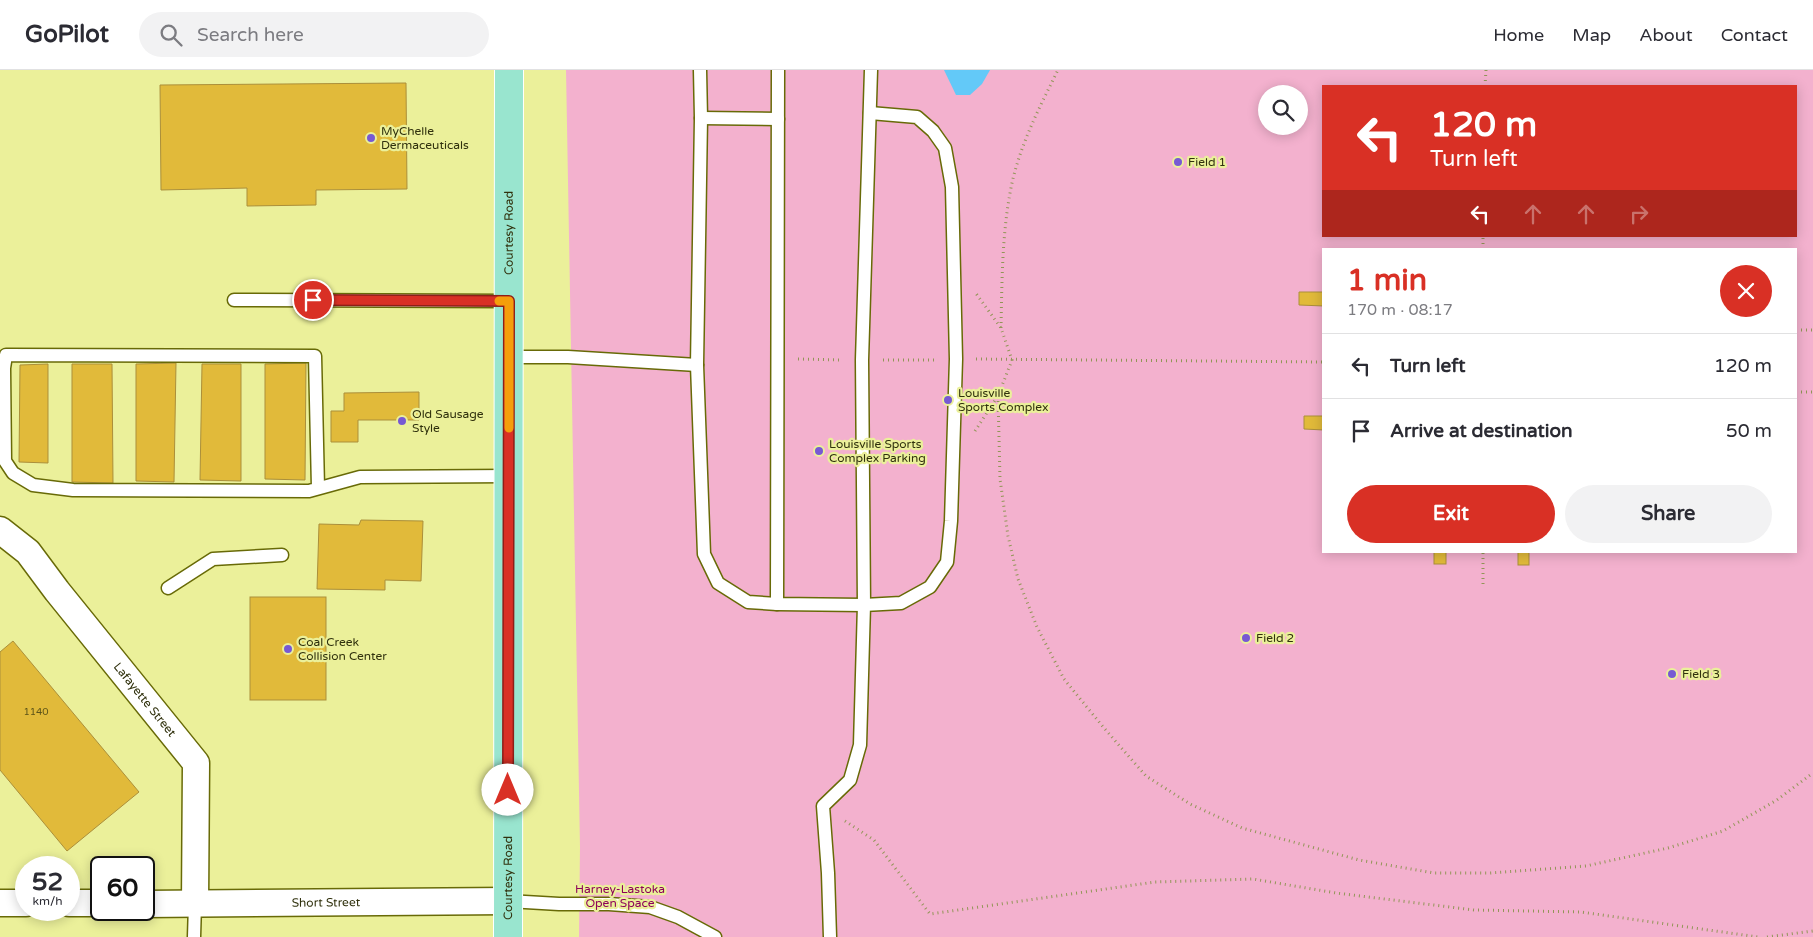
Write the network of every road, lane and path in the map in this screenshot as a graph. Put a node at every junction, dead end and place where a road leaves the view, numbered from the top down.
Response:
1 (509, 70) edge
2 (700, 70) edge
3 (778, 70) edge
4 (871, 70) edge
5 (1058, 70) edge
6 (1486, 70) edge
7 (1485, 85) edge
8 (870, 113) junction
9 (701, 118) junction
10 (778, 119) junction
11 (954, 270) junction
12 (234, 300) dead end
13 (509, 301) junction
14 (1001, 328) junction
15 (1797, 330) edge
16 (1813, 330) edge
17 (509, 357) junction
18 (778, 358) junction
19 (956, 359) junction
20 (862, 360) junction
21 (1012, 360) junction
22 (1322, 362) edge
23 (697, 365) junction
24 (2, 368) edge
25 (1797, 392) edge
26 (1813, 392) edge
27 (998, 396) junction
28 (953, 464) junction
29 (509, 476) junction
30 (318, 488) junction
31 (0, 530) edge
32 (1483, 553) edge
33 (282, 555) dead end
34 (1483, 584) dead end
35 (168, 588) dead end
36 (777, 604) junction
37 (864, 605) junction
38 (1813, 773) edge
39 (823, 806) junction
40 (508, 901) junction
41 (0, 903) edge
42 (15, 903) edge
43 (155, 904) edge
44 (195, 904) junction
45 (1813, 931) edge
46 (194, 937) edge
47 (508, 937) edge
48 (715, 937) edge
49 (830, 937) edge
50 (1758, 937) edge
51 (1767, 937) edge

1 - 13 main road, Courtesy Road
2 - 9 lane
3 - 10 lane
4 - 8 lane
5 - 14 path
6 - 7 path
8 - 11 lane
8 - 20 lane
9 - 10 lane
9 - 23 lane
10 - 18 lane
11 - 14 path
11 - 19 lane
12 - 13 lane
13 - 17 main road, Courtesy Road
14 - 21 path
15 - 16 path
17 - 23 lane
17 - 29 main road, Courtesy Road
18 - 20 path
18 - 36 lane
19 - 20 path
19 - 21 path
19 - 28 lane
20 - 37 lane
21 - 22 path
21 - 27 path
23 - 36 lane
24 - 30 lane
24 - 30 lane
25 - 26 path
27 - 28 path
27 - 38 path
28 - 37 lane
29 - 30 lane
29 - 40 main road, Courtesy Road
31 - 44 street, Lafayette Street
32 - 34 path
33 - 35 lane
36 - 37 lane
37 - 39 lane
39 - 49 lane
39 - 50 path
40 - 44 street, Short Street
40 - 47 main road, Courtesy Road
40 - 48 lane
41 - 42 street
43 - 44 street, Short Street
44 - 46 lane
45 - 51 path

